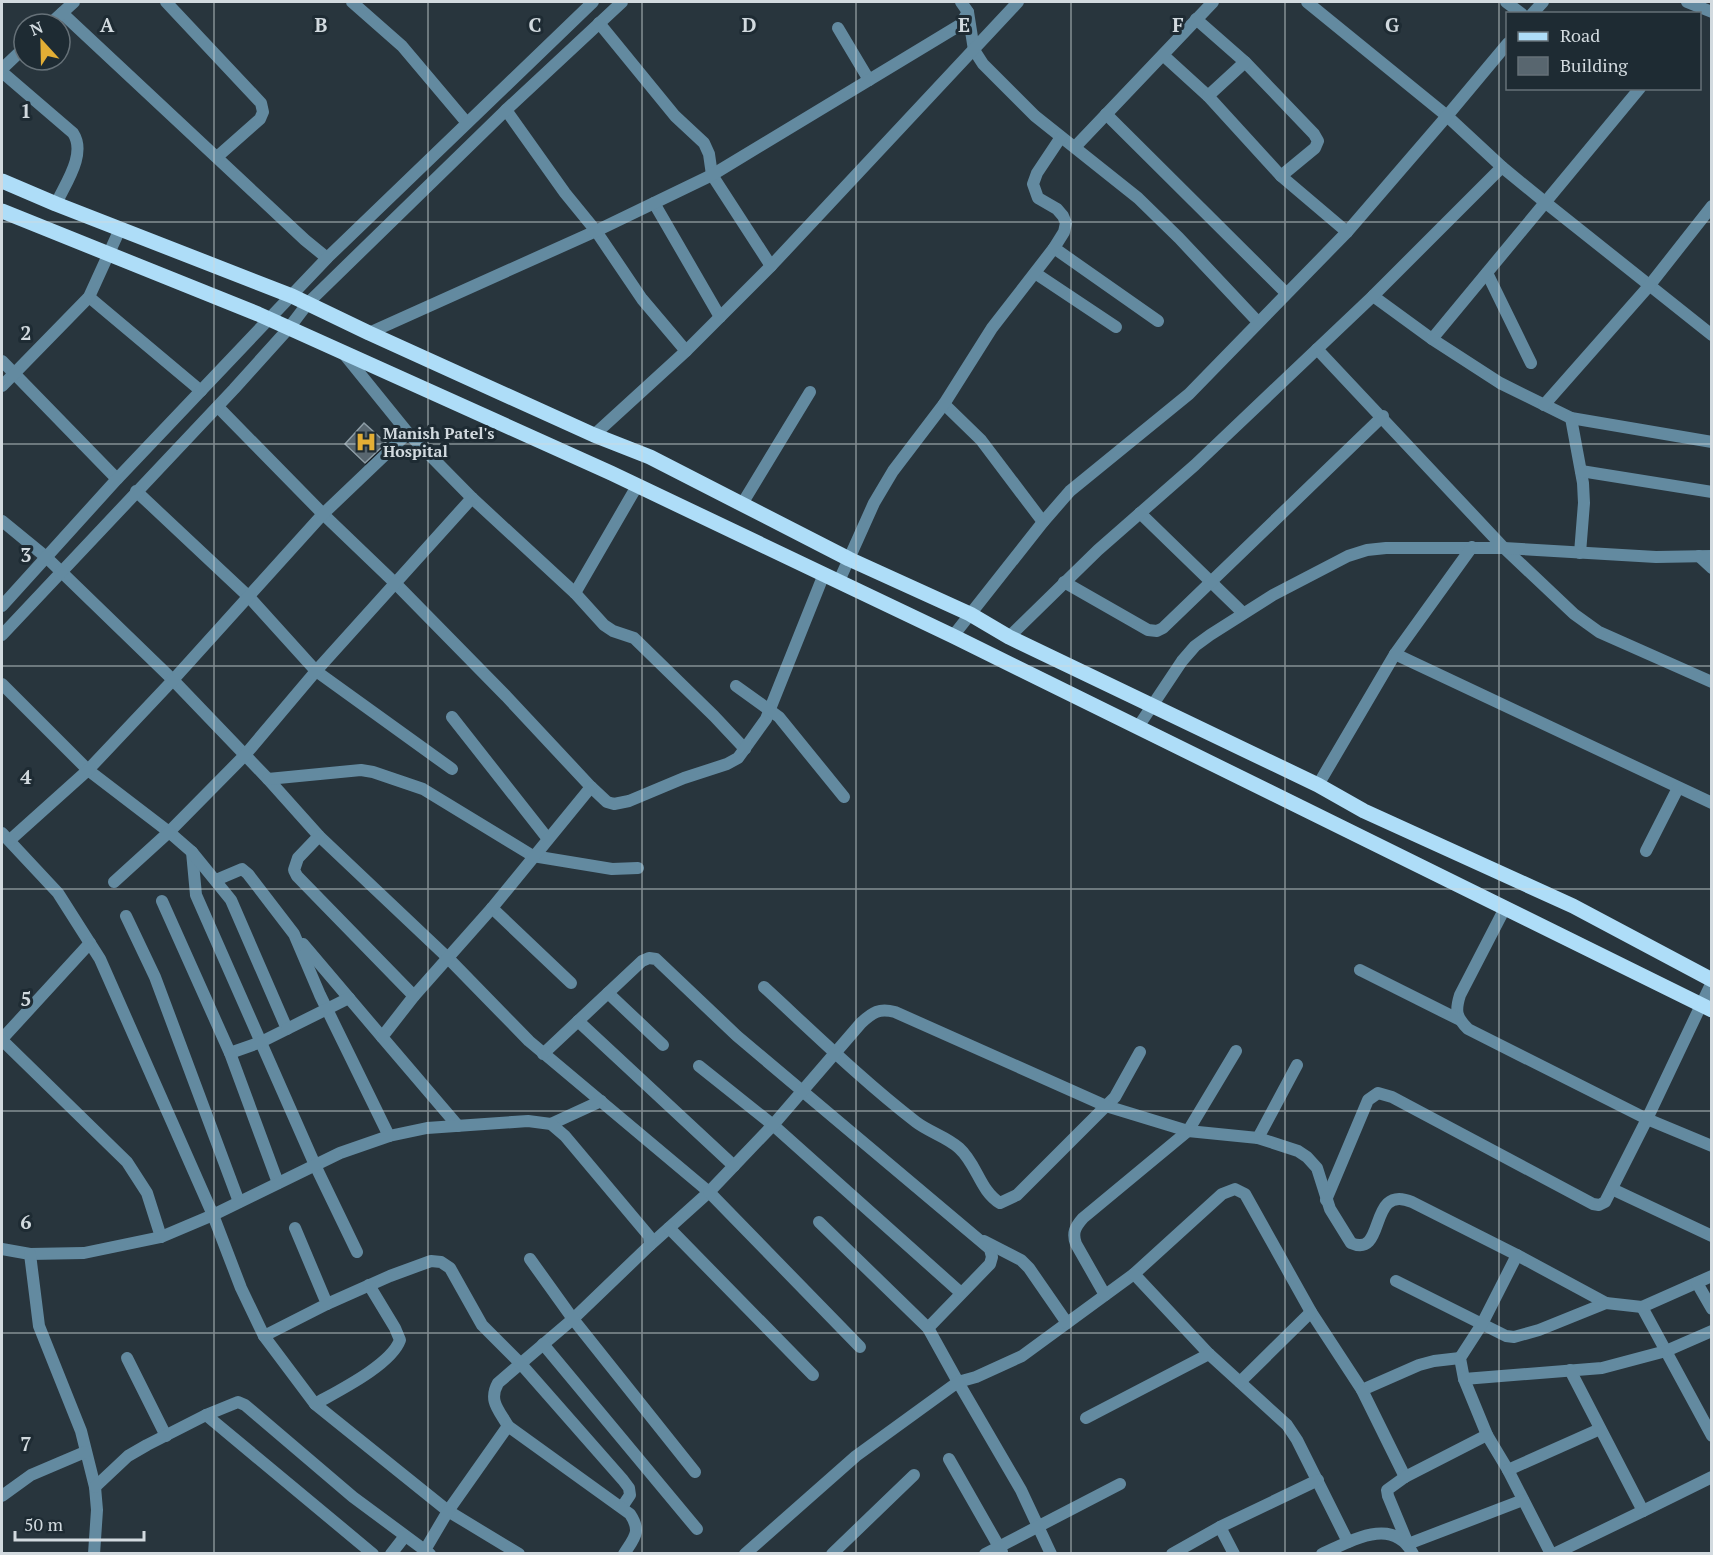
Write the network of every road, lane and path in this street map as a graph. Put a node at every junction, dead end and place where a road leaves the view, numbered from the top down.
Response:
1 (166, 2) edge
2 (354, 2) edge
3 (593, 2) edge
4 (622, 2) edge
5 (1018, 2) edge
6 (1213, 2) edge
7 (1307, 2) edge
8 (1506, 2) edge
9 (1688, 2) edge
10 (965, 7) edge
11 (1519, 12) edge
12 (1705, 12) edge
13 (1196, 19) junction
14 (72, 22) edge
15 (599, 23) junction
16 (838, 28) dead end
17 (1506, 45) edge
18 (974, 50) junction
19 (1163, 55) junction
20 (1245, 62) junction
21 (2, 71) edge
22 (869, 80) junction
23 (1638, 90) edge
24 (1208, 96) junction
25 (506, 110) junction
26 (1106, 114) junction
27 (1447, 116) junction
28 (467, 123) junction
29 (1061, 137) junction
30 (1076, 147) junction
31 (217, 157) junction
32 (1502, 167) junction
33 (712, 175) junction
34 (1281, 176) junction
35 (2, 181) edge
36 (654, 203) junction
37 (1546, 203) junction
38 (56, 204) junction
39 (1712, 206) edge
40 (2, 211) edge
41 (120, 229) junction
42 (596, 231) junction
43 (1347, 232) junction
44 (1054, 248) junction
45 (109, 254) junction
46 (327, 258) junction
47 (771, 266) junction
48 (1035, 273) junction
49 (1487, 273) junction
50 (1649, 286) junction
51 (1286, 293) junction
52 (292, 296) junction
53 (1373, 296) junction
54 (89, 297) junction
55 (308, 303) junction
56 (720, 317) junction
57 (269, 319) junction
58 (1158, 321) dead end
59 (1258, 322) junction
60 (1116, 327) dead end
61 (289, 328) junction
62 (369, 333) junction
63 (1712, 335) edge
64 (1432, 339) junction
65 (1317, 349) junction
66 (686, 351) junction
67 (343, 353) junction
68 (2, 361) edge
69 (1531, 363) dead end
70 (13, 373) junction
71 (2, 386) edge
72 (201, 391) junction
73 (810, 392) dead end
74 (944, 404) junction
75 (1544, 405) junction
76 (218, 406) junction
77 (1383, 416) junction
78 (1571, 418) junction
79 (408, 434) junction
80 (594, 435) junction
81 (1712, 442) edge
82 (1581, 471) junction
83 (117, 479) junction
84 (637, 486) junction
85 (136, 491) junction
86 (1712, 492) edge
87 (472, 498) junction
88 (742, 504) junction
89 (1140, 513) junction
90 (322, 514) junction
91 (2, 521) edge
92 (1043, 522) junction
93 (1472, 548) junction
94 (1504, 548) junction
95 (1580, 554) junction
96 (1705, 556) edge
97 (46, 557) junction
98 (849, 559) junction
99 (1712, 568) edge
100 (60, 572) junction
101 (824, 574) junction
102 (839, 581) junction
103 (1064, 582) junction
104 (1210, 583) junction
105 (396, 584) junction
106 (575, 593) junction
107 (249, 597) junction
108 (2, 606) edge
109 (1243, 613) junction
110 (970, 614) junction
111 (2, 635) edge
112 (953, 636) junction
113 (1009, 637) junction
114 (1395, 654) junction
115 (316, 671) junction
116 (174, 680) junction
117 (1712, 682) edge
118 (2, 684) edge
119 (736, 686) dead end
120 (1151, 706) junction
121 (770, 709) junction
122 (452, 717) dead end
123 (1138, 727) junction
124 (745, 749) junction
125 (245, 755) junction
126 (452, 769) dead end
127 (88, 770) junction
128 (268, 779) junction
129 (1318, 785) junction
130 (591, 787) junction
131 (1678, 788) junction
132 (844, 798) dead end
133 (1712, 803) edge
134 (169, 832) junction
135 (320, 836) junction
136 (6, 837) edge
137 (548, 839) junction
138 (1646, 851) dead end
139 (192, 852) junction
140 (533, 856) junction
141 (638, 868) dead end
142 (216, 880) junction
143 (114, 882) dead end
144 (162, 901) dead end
145 (492, 908) junction
146 (1505, 908) junction
147 (126, 916) dead end
148 (294, 934) junction
149 (90, 943) junction
150 (448, 958) junction
151 (1360, 970) dead end
152 (1712, 981) edge
153 (571, 983) dead end
154 (764, 987) dead end
155 (608, 993) junction
156 (414, 996) junction
157 (349, 998) junction
158 (1706, 1007) edge
159 (327, 1010) junction
160 (1458, 1019) junction
161 (578, 1021) junction
162 (286, 1029) junction
163 (382, 1037) junction
164 (2, 1040) edge
165 (261, 1042) junction
166 (663, 1045) dead end
167 (1236, 1051) dead end
168 (1140, 1052) dead end
169 (230, 1053) junction
170 (543, 1053) junction
171 (836, 1054) junction
172 (1297, 1065) dead end
173 (699, 1066) dead end
174 (803, 1091) junction
175 (601, 1101) junction
176 (1106, 1106) junction
177 (1647, 1119) junction
178 (551, 1124) junction
179 (773, 1125) junction
180 (458, 1126) junction
181 (1188, 1131) junction
182 (389, 1136) junction
183 (1258, 1138) junction
184 (1712, 1146) edge
185 (315, 1165) junction
186 (734, 1166) junction
187 (278, 1183) junction
188 (1612, 1189) junction
189 (709, 1192) junction
190 (1326, 1200) junction
191 (239, 1202) junction
192 (213, 1215) junction
193 (819, 1222) dead end
194 (295, 1228) dead end
195 (669, 1228) junction
196 (1712, 1236) edge
197 (161, 1237) junction
198 (978, 1238) junction
199 (650, 1245) junction
200 (2, 1249) edge
201 (357, 1252) dead end
202 (30, 1254) junction
203 (1518, 1255) junction
204 (530, 1259) dead end
205 (1134, 1274) junction
206 (1712, 1276) edge
207 (1396, 1281) dead end
208 (1697, 1283) junction
209 (369, 1285) junction
210 (961, 1293) junction
211 (1105, 1295) junction
212 (1606, 1303) junction
213 (327, 1304) junction
214 (1642, 1307) junction
215 (1712, 1309) edge
216 (1311, 1312) junction
217 (573, 1319) junction
218 (1067, 1323) junction
219 (1482, 1324) junction
220 (928, 1328) junction
221 (1712, 1331) edge
222 (264, 1336) junction
223 (543, 1344) junction
224 (860, 1347) dead end
225 (1666, 1351) junction
226 (1209, 1354) junction
227 (127, 1358) dead end
228 (1460, 1358) junction
229 (521, 1364) junction
230 (1570, 1370) junction
231 (813, 1375) dead end
232 (1464, 1379) junction
233 (958, 1382) junction
234 (1240, 1382) junction
235 (1362, 1390) junction
236 (315, 1404) junction
237 (207, 1415) junction
238 (1086, 1418) dead end
239 (508, 1426) junction
240 (1600, 1429) junction
241 (1487, 1435) junction
242 (166, 1436) junction
243 (1712, 1436) edge
244 (85, 1452) junction
245 (949, 1459) dead end
246 (1508, 1470) junction
247 (695, 1472) dead end
248 (914, 1476) dead end
249 (1405, 1477) junction
250 (1712, 1477) edge
251 (1317, 1480) junction
252 (1120, 1484) dead end
253 (95, 1487) junction
254 (2, 1496) edge
255 (1522, 1500) junction
256 (622, 1507) junction
257 (448, 1511) junction
258 (1643, 1511) junction
259 (1037, 1526) junction
260 (1220, 1527) junction
261 (697, 1529) dead end
262 (405, 1536) junction
263 (1348, 1542) junction
264 (1410, 1549) edge
265 (1001, 1550) edge
266 (428, 1552) edge
267 (94, 1554) edge
268 (373, 1554) edge
269 (391, 1554) edge
270 (519, 1554) edge
271 (624, 1554) edge
272 (745, 1554) edge
273 (832, 1554) edge
274 (985, 1554) edge
275 (1051, 1554) edge
276 (1172, 1554) edge
277 (1234, 1554) edge
278 (1322, 1554) edge
279 (1553, 1554) edge

1 - 31 street
2 - 28 street
3 - 28 street
4 - 15 street
5 - 18 street
6 - 13 street
7 - 27 street
8 - 11 street
9 - 12 street
10 - 18 street
10 - 22 street
13 - 19 street
13 - 20 street
14 - 31 street
15 - 25 street
15 - 33 street
16 - 22 street
17 - 27 street
18 - 29 street
18 - 47 street
19 - 24 street
19 - 26 street
20 - 24 street
20 - 34 street
21 - 38 street
22 - 33 street
23 - 37 street
24 - 34 street
25 - 42 street
25 - 55 street
26 - 30 street
26 - 51 street
27 - 32 street
27 - 43 street
28 - 46 street
29 - 30 street
29 - 44 street
30 - 59 street
31 - 46 street
32 - 37 street
32 - 53 street
33 - 36 street
33 - 47 street
34 - 43 street
35 - 38 main road
36 - 42 street
36 - 56 street
37 - 49 street
37 - 50 street
38 - 41 main road
39 - 50 street
40 - 45 main road
41 - 45 street
41 - 52 main road
42 - 62 street
42 - 66 street
43 - 51 street
44 - 48 street
44 - 58 street
45 - 54 street
45 - 57 main road
46 - 52 street
47 - 56 street
48 - 60 street
48 - 74 street
49 - 64 street
49 - 69 street
50 - 63 street
50 - 75 street
51 - 59 street
52 - 55 main road
52 - 57 street
53 - 64 street
53 - 65 street
54 - 70 street
54 - 72 street
55 - 61 street
55 - 62 main road
56 - 66 street
57 - 61 main road
57 - 72 street
59 - 92 street
61 - 67 main road
61 - 76 street
62 - 80 main road
64 - 75 street
65 - 77 street
65 - 89 street
66 - 80 street
67 - 79 street
67 - 84 main road
68 - 70 street
70 - 71 street
70 - 83 street
72 - 83 street
73 - 88 street
74 - 92 street
74 - 98 street
75 - 78 street
76 - 85 street
76 - 90 street
77 - 94 street
77 - 104 street
78 - 81 street
78 - 82 street
79 - 87 street
79 - 90 street
80 - 88 main road
82 - 86 street
82 - 95 street
83 - 97 street
84 - 101 main road
84 - 106 street
85 - 100 street
85 - 107 street
87 - 105 street
87 - 106 street
88 - 98 main road
89 - 103 street
89 - 104 street
90 - 105 street
90 - 107 street
91 - 97 street
92 - 110 street
93 - 94 street
93 - 109 street
93 - 114 street
94 - 95 street
94 - 117 street
95 - 96 street
96 - 99 street
97 - 100 street
97 - 108 street
98 - 102 street
98 - 110 main road
100 - 111 street
100 - 116 street
101 - 102 main road
101 - 121 street
102 - 112 main road
103 - 104 street
103 - 113 street
104 - 109 street
105 - 115 street
105 - 130 street
106 - 124 street
107 - 115 street
107 - 116 street
109 - 120 street
110 - 112 street
110 - 113 main road
112 - 123 main road
113 - 120 main road
114 - 129 street
114 - 131 street
115 - 125 street
115 - 126 street
116 - 125 street
116 - 127 street
118 - 127 street
119 - 121 street
120 - 123 street
120 - 129 main road
121 - 124 street
121 - 132 street
122 - 137 street
123 - 146 main road
124 - 130 street
125 - 128 street
125 - 134 street
127 - 134 street
127 - 136 street
128 - 135 street
128 - 140 street
129 - 152 main road
130 - 137 street
131 - 133 street
131 - 138 street
134 - 139 street
134 - 143 street
135 - 150 street
135 - 156 street
136 - 149 street
137 - 140 street
139 - 142 street
139 - 165 street
140 - 141 street
140 - 145 street
142 - 148 street
142 - 162 street
144 - 169 street
145 - 150 street
145 - 153 street
146 - 158 main road
146 - 160 street
147 - 191 street
148 - 157 street
148 - 159 street
149 - 164 street
149 - 192 street
150 - 156 street
150 - 170 street
151 - 160 street
152 - 158 street
154 - 171 street
155 - 161 street
155 - 166 street
155 - 174 street
156 - 163 street
157 - 159 street
157 - 163 street
158 - 177 street
159 - 162 street
159 - 182 street
160 - 177 street
161 - 170 street
161 - 186 street
162 - 165 street
163 - 180 street
164 - 197 street
165 - 169 street
165 - 185 street
167 - 181 street
168 - 176 street
169 - 187 street
170 - 175 street
171 - 174 street
171 - 176 street
171 - 176 street
172 - 183 street
173 - 179 street
174 - 179 street
174 - 198 street
175 - 178 street
175 - 189 street
176 - 181 street
177 - 184 street
177 - 188 street
178 - 180 street
178 - 199 street
179 - 186 street
179 - 210 street
180 - 182 street
181 - 183 street
181 - 211 street
182 - 185 street
183 - 190 street
185 - 187 street
185 - 201 street
186 - 189 street
187 - 191 street
188 - 190 street
188 - 196 street
189 - 195 street
189 - 224 street
190 - 203 street
191 - 192 street
192 - 197 street
192 - 222 street
193 - 220 street
194 - 213 street
195 - 199 street
195 - 231 street
197 - 202 street
198 - 210 street
198 - 218 street
199 - 217 street
200 - 202 street
202 - 244 street
203 - 212 street
203 - 219 street
204 - 217 street
205 - 211 street
205 - 216 street
205 - 226 street
206 - 208 street
207 - 219 street
208 - 214 street
208 - 215 street
209 - 213 street
209 - 229 street
209 - 236 street
210 - 220 street
211 - 218 street
212 - 214 street
212 - 219 street
213 - 222 street
214 - 225 street
216 - 234 street
216 - 235 street
217 - 223 street
217 - 247 street
218 - 233 street
219 - 228 street
220 - 233 street
221 - 225 street
222 - 236 street
223 - 229 street
223 - 261 street
225 - 230 street
225 - 243 street
226 - 234 street
226 - 238 street
227 - 242 street
228 - 232 street
228 - 235 street
229 - 239 street
229 - 256 street
230 - 232 street
230 - 240 street
232 - 241 street
233 - 259 street
233 - 272 street
234 - 251 street
235 - 249 street
236 - 257 street
237 - 242 street
237 - 262 street
237 - 268 street
239 - 256 street
239 - 257 street
240 - 246 street
240 - 258 street
241 - 246 street
241 - 249 street
242 - 253 street
244 - 253 street
244 - 254 street
245 - 265 street
246 - 255 street
248 - 273 street
249 - 264 street
250 - 258 street
251 - 260 street
251 - 263 street
252 - 259 street
253 - 267 street
255 - 264 street
255 - 279 street
256 - 271 street
257 - 266 street
257 - 270 street
258 - 279 street
259 - 265 street
259 - 275 street
260 - 276 street
260 - 277 street
262 - 266 street
262 - 269 street
263 - 264 street
263 - 278 street
265 - 274 street

